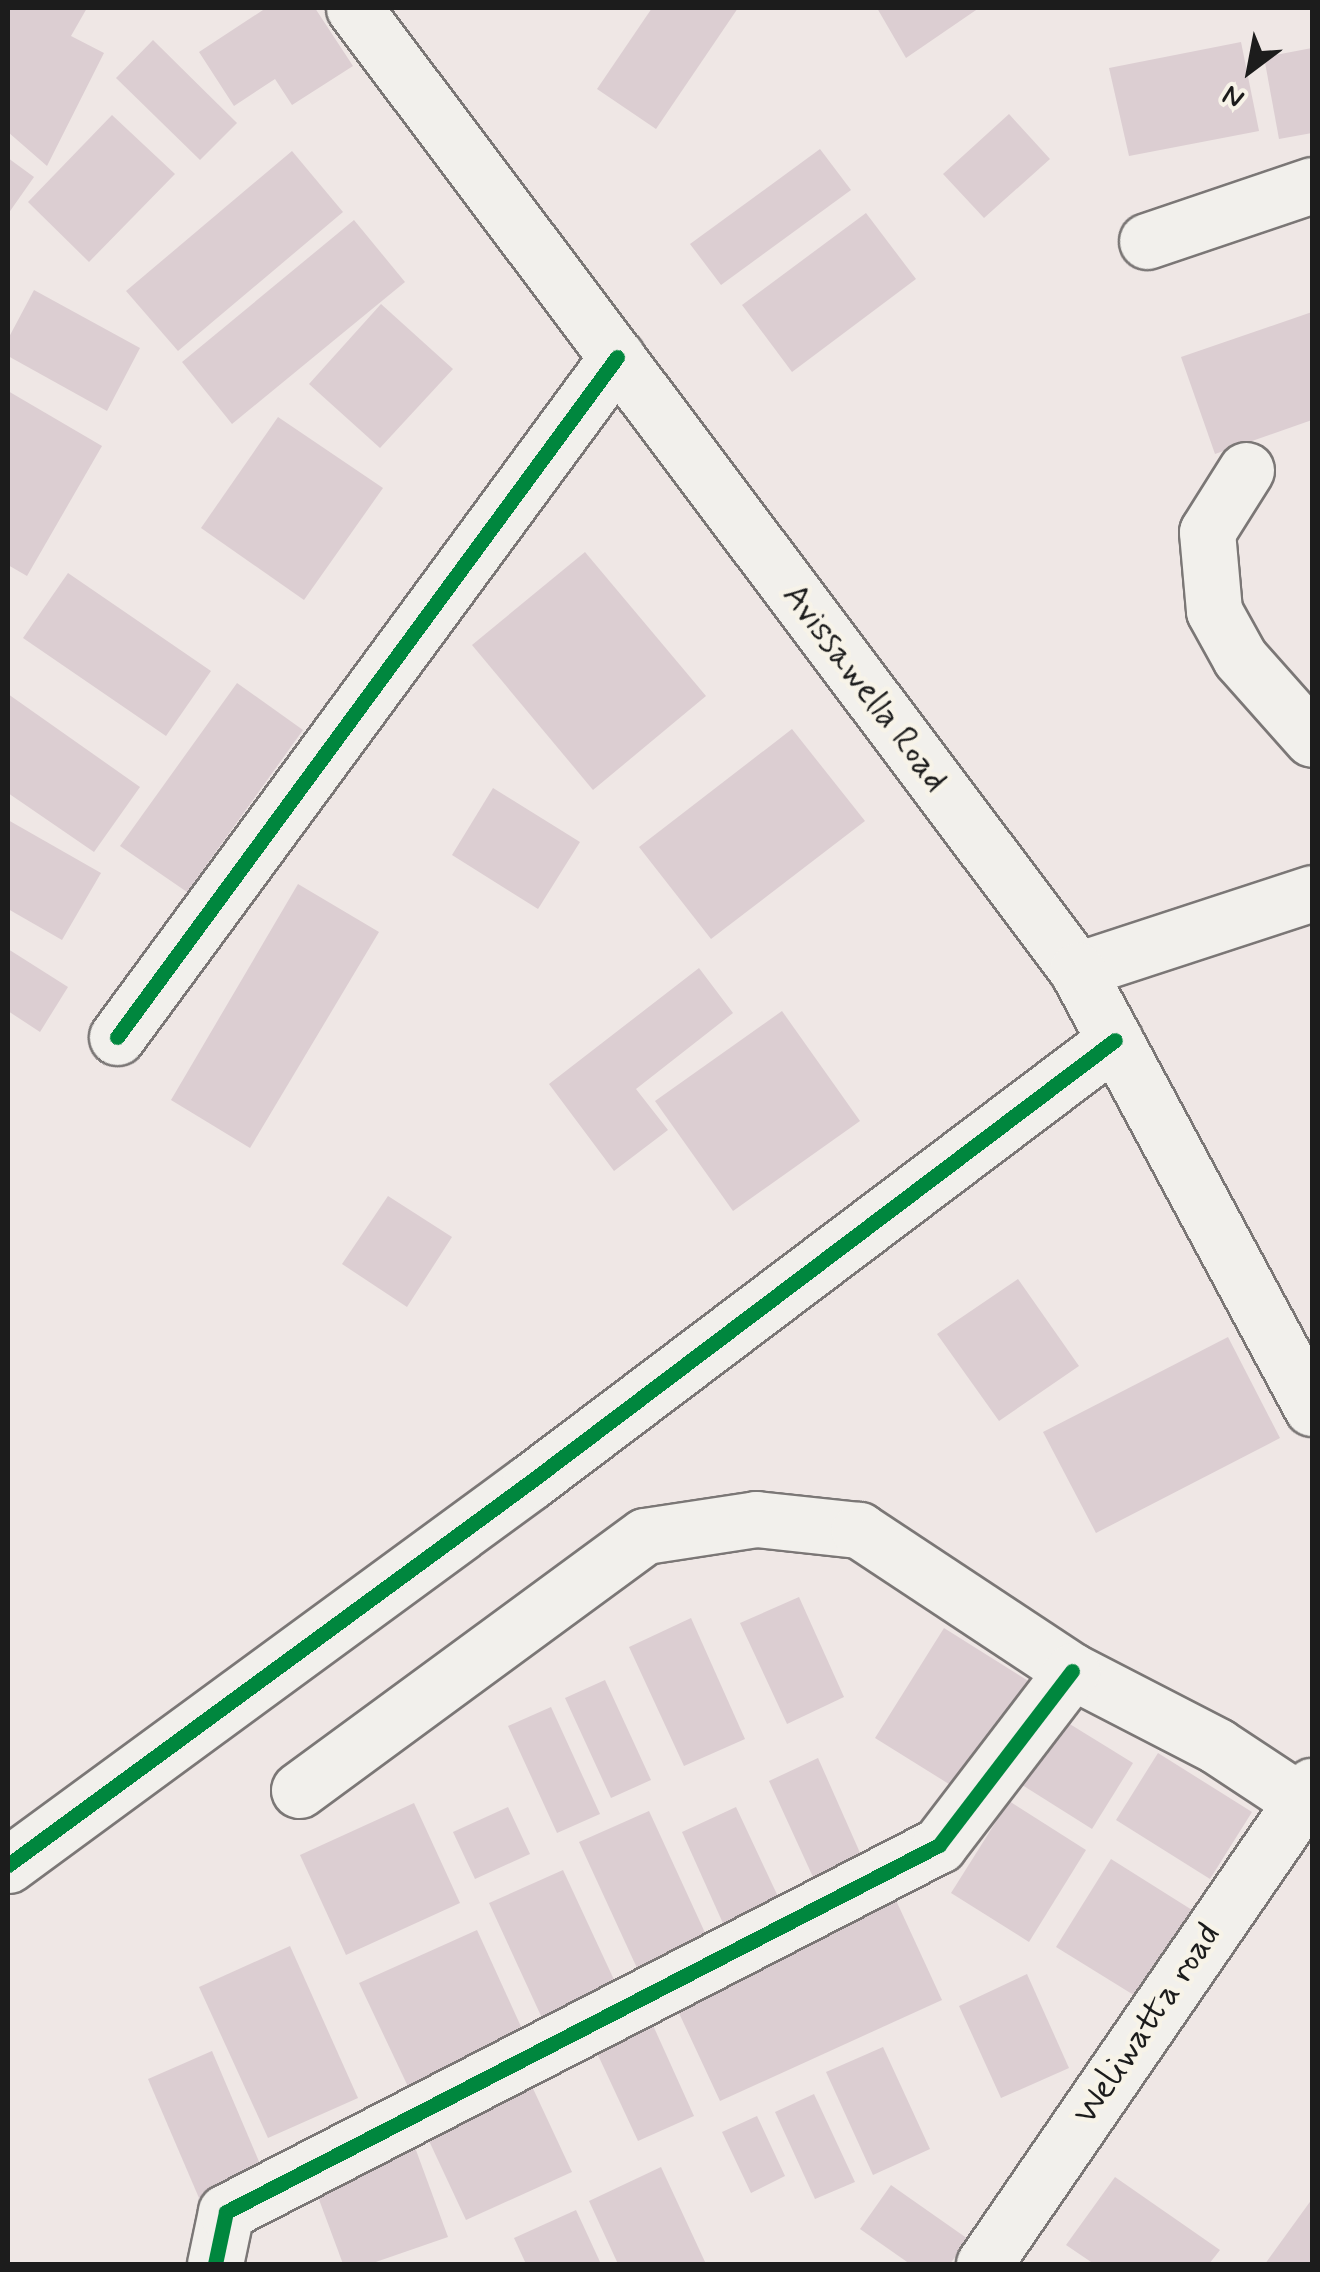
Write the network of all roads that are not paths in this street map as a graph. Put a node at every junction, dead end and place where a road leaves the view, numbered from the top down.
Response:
1 (354, 8) edge
2 (1312, 186) edge
3 (1147, 241) dead end
4 (617, 357) junction
5 (1246, 470) dead end
6 (1312, 740) edge
7 (1312, 892) edge
8 (1076, 970) junction
9 (117, 1037) dead end
10 (1115, 1040) junction
11 (1312, 1408) edge
12 (1072, 1671) junction
13 (299, 1790) dead end
14 (1306, 1793) edge
15 (8, 1865) edge
16 (215, 2264) edge
17 (984, 2264) edge

1 - 4 street, Avissawella Road
2 - 3 street
4 - 8 street, Avissawella Road
4 - 9 street
5 - 6 street
7 - 8 street
8 - 10 street, Avissawella Road
10 - 11 street, Avissawella Road
10 - 15 street
12 - 13 street
12 - 14 street
12 - 16 street
14 - 17 street, Weliwatta road

